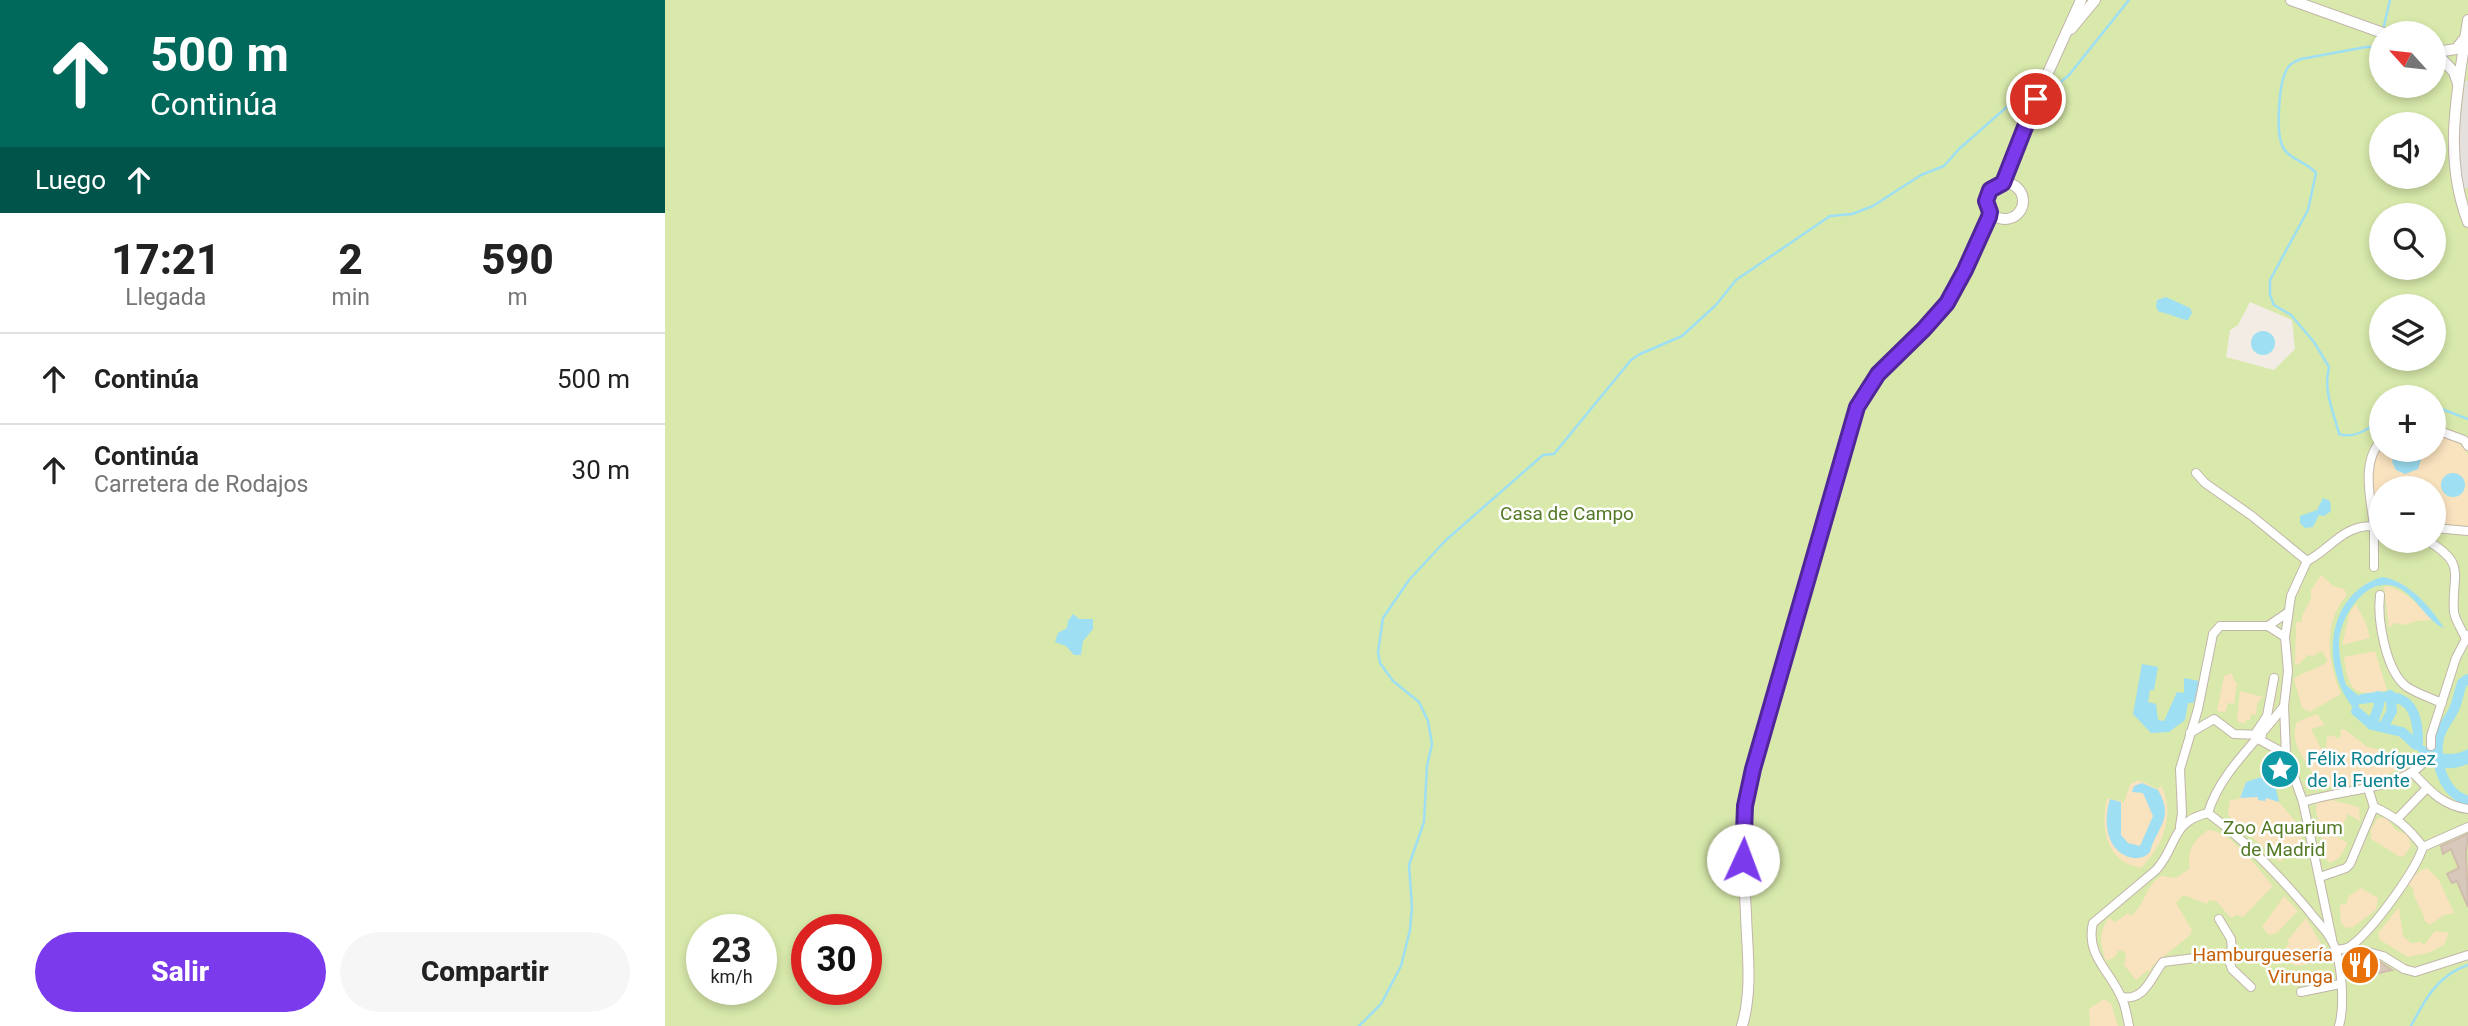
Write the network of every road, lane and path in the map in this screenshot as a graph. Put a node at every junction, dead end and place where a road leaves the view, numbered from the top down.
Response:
1 (2081, 0) edge
2 (2095, 0) edge
3 (2291, 0) edge
4 (2468, 20) edge
5 (2369, 28) edge
6 (2466, 35) junction
7 (2063, 41) junction
8 (2447, 51) edge
9 (2447, 57) edge
10 (2462, 58) junction
11 (2447, 64) edge
12 (2458, 85) junction
13 (2003, 183) junction
14 (1990, 212) junction
15 (2468, 222) edge
16 (2446, 433) edge
17 (2468, 446) edge
18 (2196, 472) dead end
19 (2369, 526) edge
20 (2446, 528) edge
21 (2468, 531) edge
22 (2375, 553) edge
23 (2444, 553) edge
24 (2307, 561) junction
25 (2374, 567) dead end
26 (2380, 595) dead end
27 (2287, 613) junction
28 (2268, 626) junction
29 (2467, 636) edge
30 (2285, 637) junction
31 (2274, 678) dead end
32 (2442, 704) junction
33 (2284, 706) junction
34 (2190, 733) junction
35 (2258, 736) junction
36 (2431, 746) dead end
37 (2286, 754) junction
38 (2424, 762) dead end
39 (2414, 774) junction
40 (2368, 788) junction
41 (2427, 788) junction
42 (2303, 802) junction
43 (2374, 807) junction
44 (2468, 809) edge
45 (2208, 813) junction
46 (2397, 819) junction
47 (2180, 826) junction
48 (2468, 827) edge
49 (2423, 847) junction
50 (2320, 877) junction
51 (2219, 919) dead end
52 (2332, 939) junction
53 (2350, 947) junction
54 (2336, 950) junction
55 (2227, 954) junction
56 (2468, 956) edge
57 (2340, 985) junction
58 (2251, 987) dead end
59 (2301, 992) dead end
60 (2122, 997) junction
61 (1742, 1026) edge
62 (2129, 1026) edge
63 (2339, 1026) edge

1 - 7 street
2 - 7 street
3 - 5 street
4 - 6 street
6 - 8 street
6 - 10 street
7 - 13 street
9 - 10 street
10 - 12 street
11 - 12 street
12 - 15 street
13 - 14 street
13 - 14 street
14 - 61 street
16 - 17 street
18 - 24 street
19 - 24 street
20 - 21 street
22 - 25 street
23 - 29 street
24 - 27 street
26 - 32 street
27 - 28 street
27 - 30 street
28 - 30 street
28 - 34 street
29 - 32 street
30 - 33 street
31 - 35 street
32 - 36 street
33 - 35 street
33 - 37 street
34 - 35 street
34 - 47 street
35 - 37 street
35 - 45 street
37 - 42 street
38 - 39 street
39 - 40 street
39 - 41 street
40 - 42 street
40 - 43 street
41 - 44 street
41 - 46 street
42 - 50 street
43 - 46 street
43 - 50 street
45 - 47 street
45 - 52 street
46 - 49 street
47 - 60 street
48 - 49 street
49 - 53 street
50 - 52 street
51 - 55 street
52 - 54 street
53 - 54 street
53 - 56 street
54 - 57 street
55 - 58 street
55 - 60 street
57 - 59 street
57 - 63 street
60 - 62 street

